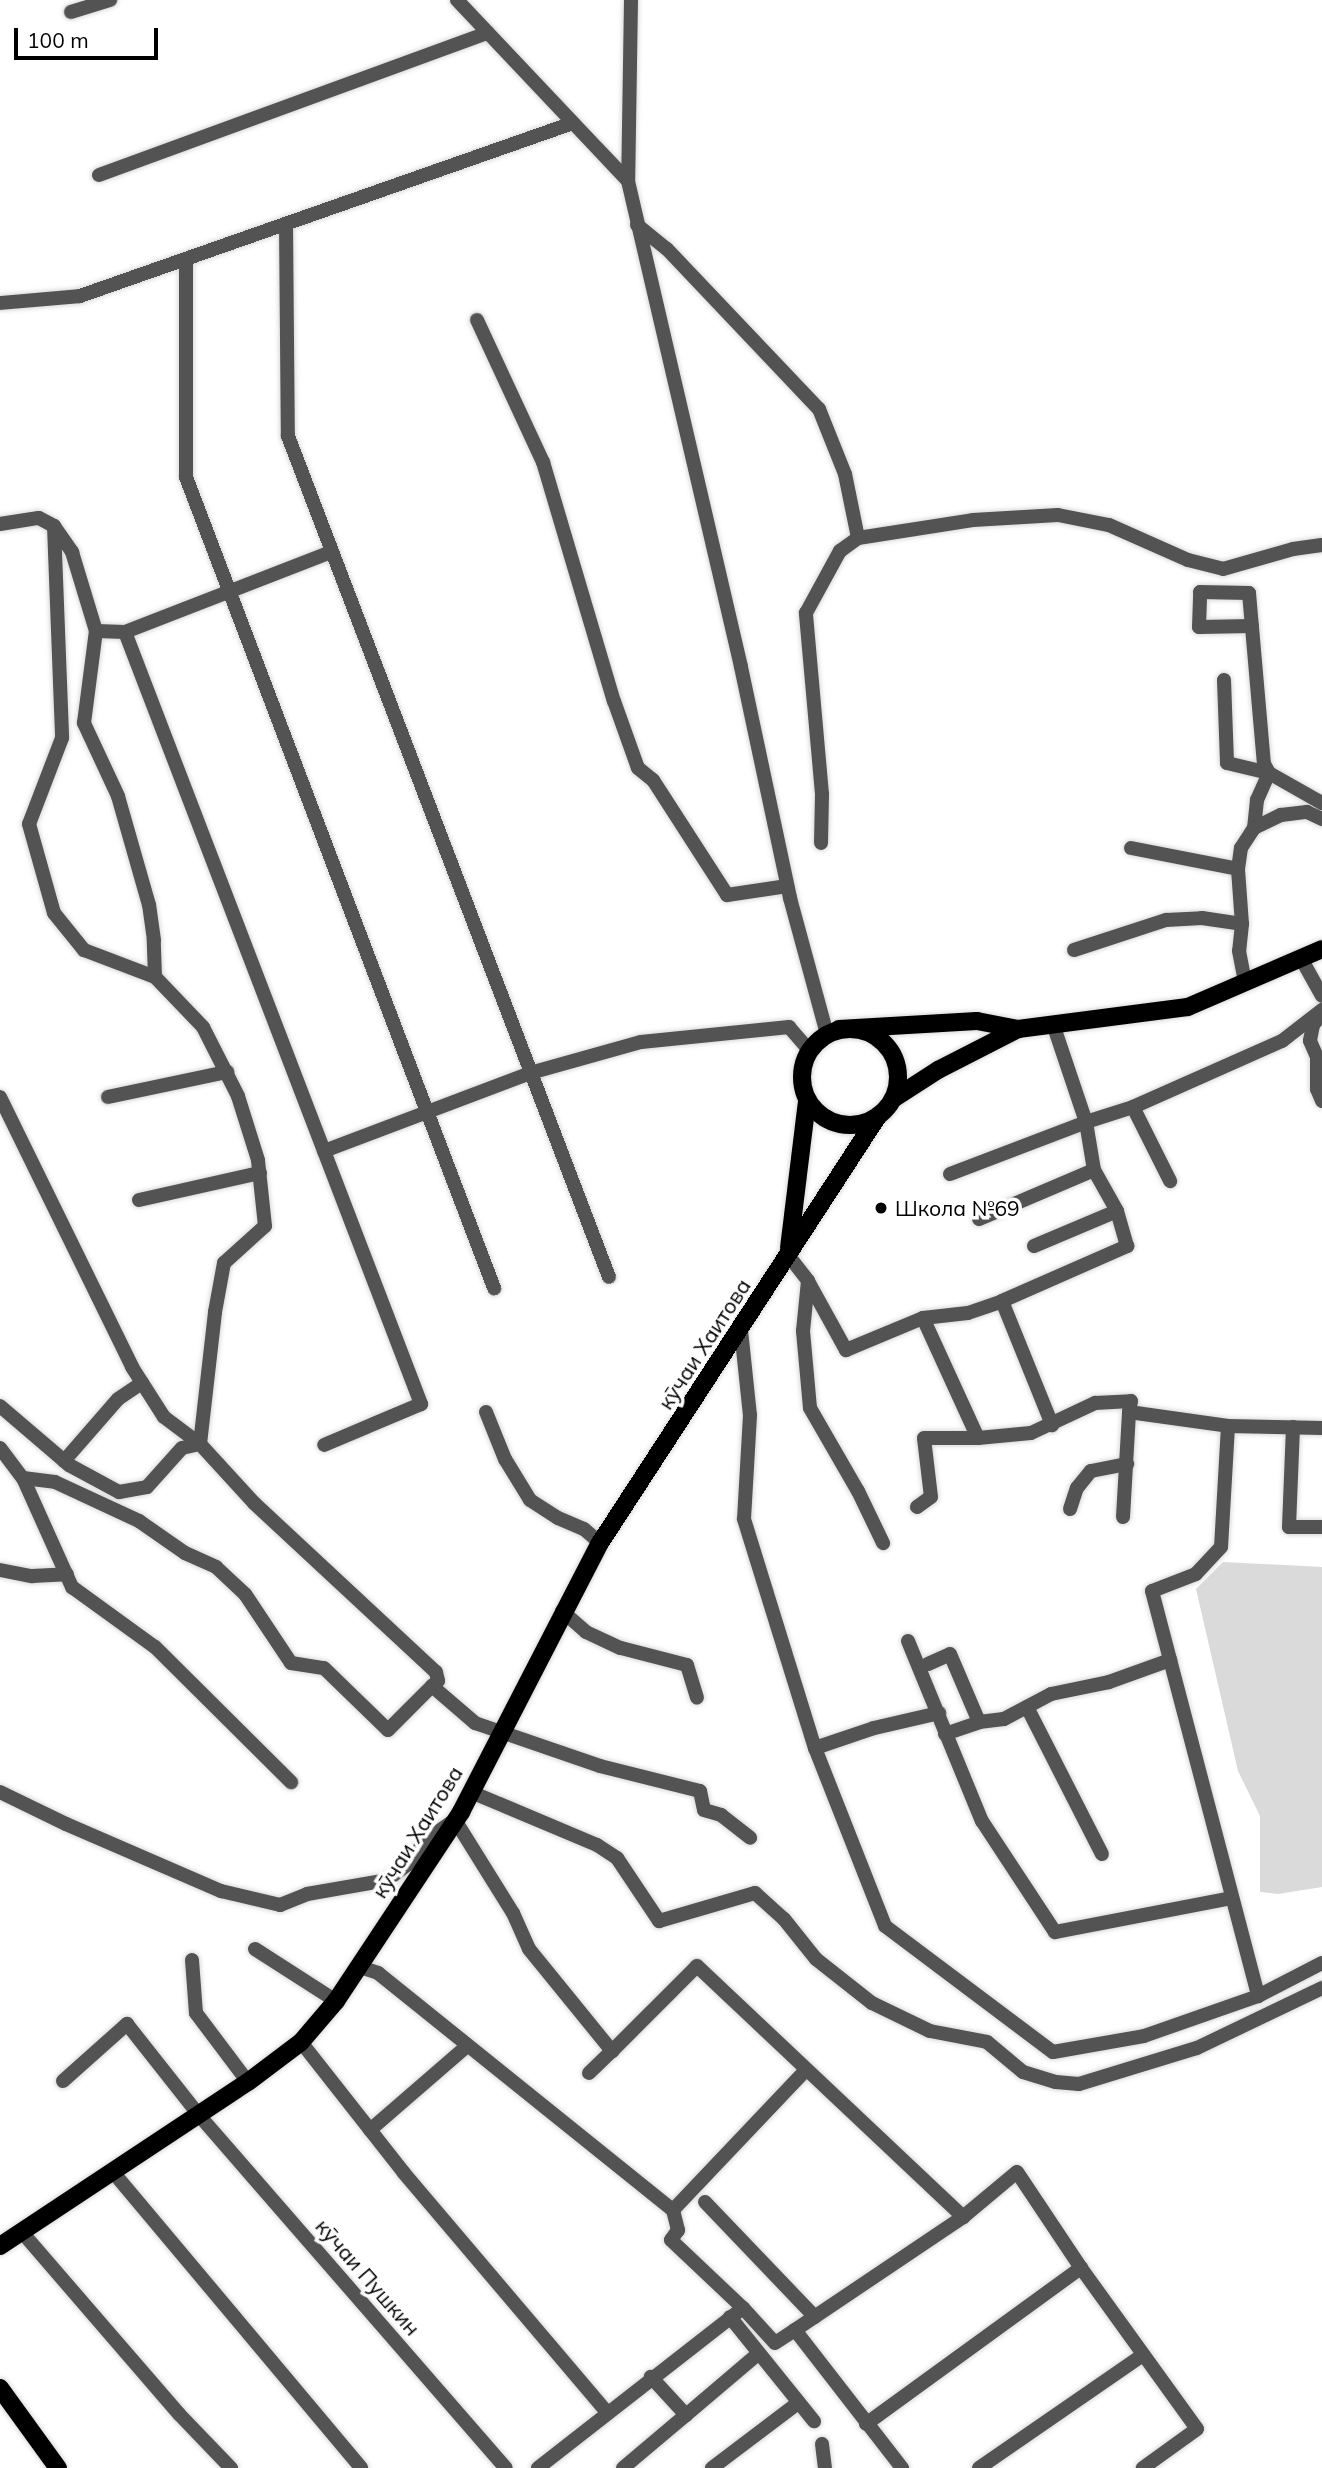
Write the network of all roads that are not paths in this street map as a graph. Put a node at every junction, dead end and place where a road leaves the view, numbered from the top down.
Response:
1 (110, 0) edge
2 (457, 0) edge
3 (631, 0) edge
4 (71, 12) dead end
5 (488, 33) junction
6 (573, 123) junction
7 (99, 175) dead end
8 (628, 181) junction
9 (285, 224) junction
10 (637, 225) junction
11 (186, 259) junction
12 (0, 303) edge
13 (477, 320) dead end
14 (0, 523) edge
15 (54, 526) junction
16 (858, 538) junction
17 (1322, 545) edge
18 (331, 552) junction
19 (229, 593) junction
20 (1252, 625) dead end
21 (96, 631) junction
22 (125, 632) junction
23 (1224, 680) dead end
24 (1269, 773) junction
25 (1322, 803) edge
26 (1322, 819) edge
27 (1254, 828) junction
28 (821, 843) dead end
29 (1131, 848) dead end
30 (1238, 869) junction
31 (787, 886) junction
32 (1242, 924) junction
33 (1074, 950) dead end
34 (1322, 950) edge
35 (1302, 960) junction
36 (155, 977) junction
37 (1245, 983) junction
38 (1322, 996) edge
39 (1322, 1012) edge
40 (1053, 1024) junction
41 (1018, 1029) junction
42 (833, 1032) junction
43 (809, 1050) junction
44 (1320, 1059) edge
45 (227, 1072) junction
46 (530, 1073) junction
47 (0, 1097) edge
48 (108, 1097) dead end
49 (893, 1099) junction
50 (807, 1101) junction
51 (1322, 1101) edge
52 (1133, 1107) junction
53 (428, 1112) junction
54 (878, 1116) junction
55 (1086, 1122) junction
56 (324, 1151) junction
57 (1094, 1170) junction
58 (260, 1172) junction
59 (950, 1174) dead end
60 (1170, 1181) dead end
61 (139, 1200) dead end
62 (1117, 1210) junction
63 (979, 1219) dead end
64 (1034, 1246) dead end
65 (788, 1255) junction
66 (609, 1277) dead end
67 (808, 1281) junction
68 (494, 1287) dead end
69 (1002, 1301) junction
70 (923, 1318) junction
71 (741, 1330) junction
72 (142, 1383) junction
73 (0, 1406) edge
74 (486, 1412) dead end
75 (1129, 1412) junction
76 (1052, 1425) junction
77 (1228, 1426) junction
78 (1293, 1427) junction
79 (1322, 1428) edge
80 (978, 1438) junction
81 (200, 1444) junction
82 (324, 1444) dead end
83 (0, 1448) edge
84 (64, 1461) junction
85 (1127, 1464) junction
86 (23, 1478) junction
87 (917, 1507) dead end
88 (1070, 1509) dead end
89 (1123, 1517) dead end
90 (1322, 1527) edge
91 (600, 1543) junction
92 (883, 1543) dead end
93 (0, 1570) edge
94 (67, 1574) junction
95 (562, 1611) junction
96 (908, 1641) dead end
97 (1170, 1660) junction
98 (928, 1664) dead end
99 (432, 1686) junction
100 (697, 1697) dead end
101 (1027, 1707) junction
102 (939, 1713) junction
103 (979, 1722) junction
104 (500, 1733) junction
105 (945, 1734) junction
106 (815, 1748) junction
107 (291, 1782) dead end
108 (0, 1792) edge
109 (471, 1792) junction
110 (455, 1820) junction
111 (750, 1838) dead end
112 (1102, 1854) dead end
113 (1231, 1898) junction
114 (255, 1949) dead end
115 (192, 1960) dead end
116 (1322, 1963) edge
117 (360, 1967) junction
118 (1322, 1988) edge
119 (1258, 1996) junction
120 (336, 2001) junction
121 (300, 2042) junction
122 (467, 2046) junction
123 (612, 2051) junction
124 (805, 2071) junction
125 (589, 2073) dead end
126 (63, 2081) dead end
127 (248, 2082) junction
128 (198, 2114) junction
129 (370, 2130) junction
130 (113, 2172) junction
131 (705, 2202) dead end
132 (673, 2210) junction
133 (963, 2217) junction
134 (21, 2231) junction
135 (0, 2246) edge
136 (1081, 2268) junction
137 (736, 2313) junction
138 (815, 2317) junction
139 (795, 2330) junction
140 (758, 2354) junction
141 (1143, 2355) junction
142 (651, 2377) junction
143 (0, 2388) edge
144 (798, 2403) junction
145 (607, 2412) junction
146 (686, 2416) junction
147 (814, 2421) dead end
148 (866, 2424) junction
149 (822, 2444) dead end
150 (640, 2463) edge
151 (58, 2468) edge
152 (231, 2468) edge
153 (361, 2468) edge
154 (506, 2468) edge
155 (538, 2468) edge
156 (623, 2468) edge
157 (712, 2468) edge
158 (825, 2468) edge
159 (902, 2468) edge
160 (979, 2468) edge
161 (1143, 2468) edge

1 - 4 street
2 - 5 street
3 - 8 street
5 - 6 street
5 - 7 street
6 - 8 street
6 - 9 street
8 - 10 street
9 - 11 street
9 - 18 street
10 - 16 street
10 - 31 street
11 - 12 street
11 - 19 street
13 - 31 street
14 - 15 street
15 - 21 street
15 - 36 street
16 - 17 street
16 - 28 street
18 - 19 street
18 - 46 street
19 - 22 street
19 - 53 street
20 - 24 street
21 - 22 street
21 - 36 street
22 - 56 street
23 - 24 street
24 - 25 street
24 - 27 street
26 - 27 street
27 - 30 street
29 - 30 street
30 - 32 street
31 - 42 street
32 - 33 street
32 - 37 street
34 - 35 main road
35 - 37 main road
35 - 38 street
36 - 45 street
37 - 40 main road
39 - 44 street
39 - 52 street
40 - 41 main road
40 - 55 street
41 - 42 main road
41 - 49 main road, кӯчаи Хаитова
42 - 43 main road
42 - 49 main road
43 - 46 street
43 - 50 main road
44 - 51 street
45 - 48 street
45 - 58 street
46 - 53 street
46 - 66 street
47 - 72 street
49 - 54 main road, кӯчаи Хаитова
50 - 54 main road
50 - 65 main road
52 - 55 street
52 - 60 street
53 - 56 street
53 - 68 street
54 - 65 main road, кӯчаи Хаитова
55 - 57 street
55 - 59 street
56 - 82 street
57 - 62 street
57 - 63 street
58 - 61 street
58 - 81 street
62 - 64 street
62 - 69 street
65 - 67 street
65 - 71 main road, кӯчаи Хаитова
67 - 70 street
67 - 92 street
69 - 70 street
69 - 76 street
70 - 80 street
71 - 91 main road, кӯчаи Хаитова
71 - 106 street
72 - 81 street
72 - 84 street
73 - 84 street
74 - 91 street
75 - 76 street
75 - 77 street
75 - 85 street
76 - 80 street
77 - 78 street
77 - 97 street
78 - 79 street
78 - 90 street
80 - 87 street
81 - 84 street
81 - 99 street
83 - 86 street
85 - 88 street
85 - 89 street
86 - 94 street
86 - 99 street
91 - 95 main road, кӯчаи Хаитова
93 - 94 street
94 - 107 street
95 - 100 street
95 - 104 main road, кӯчаи Хаитова
96 - 102 street
97 - 101 street
97 - 113 street
98 - 103 street
99 - 104 street
101 - 103 street
101 - 112 street
102 - 105 street
102 - 106 street
103 - 105 street
104 - 109 main road, кӯчаи Хаитова
104 - 111 street
105 - 113 street
106 - 119 street
108 - 110 street
109 - 110 main road, кӯчаи Хаитова
109 - 118 street
110 - 117 main road, кӯчаи Хаитова
110 - 123 street
113 - 119 street
114 - 120 street
115 - 127 street
116 - 119 street
117 - 120 main road, кӯчаи Хаитова
117 - 122 street
120 - 121 main road, кӯчаи Хаитова
121 - 127 main road, кӯчаи Хаитова
121 - 129 street
122 - 129 street
122 - 132 street
123 - 124 street
123 - 125 street
124 - 132 street
124 - 133 street
126 - 128 street, кӯчаи Пушкин
127 - 128 main road, кӯчаи Хаитова
128 - 130 main road, кӯчаи Хаитова
128 - 154 street, кӯчаи Пушкин
129 - 145 street
130 - 134 main road, кӯчаи Хаитова
130 - 153 street
131 - 138 street
132 - 137 street
133 - 136 street
133 - 138 street
134 - 135 main road, кӯчаи Хаитова
134 - 152 street
136 - 141 street
136 - 148 street
137 - 139 street
137 - 140 street
137 - 142 street
138 - 139 street
139 - 148 street
140 - 144 street
140 - 146 street
141 - 160 street
141 - 161 street
142 - 145 street
142 - 146 street
143 - 151 main road
144 - 147 street
144 - 157 street
145 - 155 street
146 - 150 street
148 - 159 street
149 - 158 street
150 - 156 street

